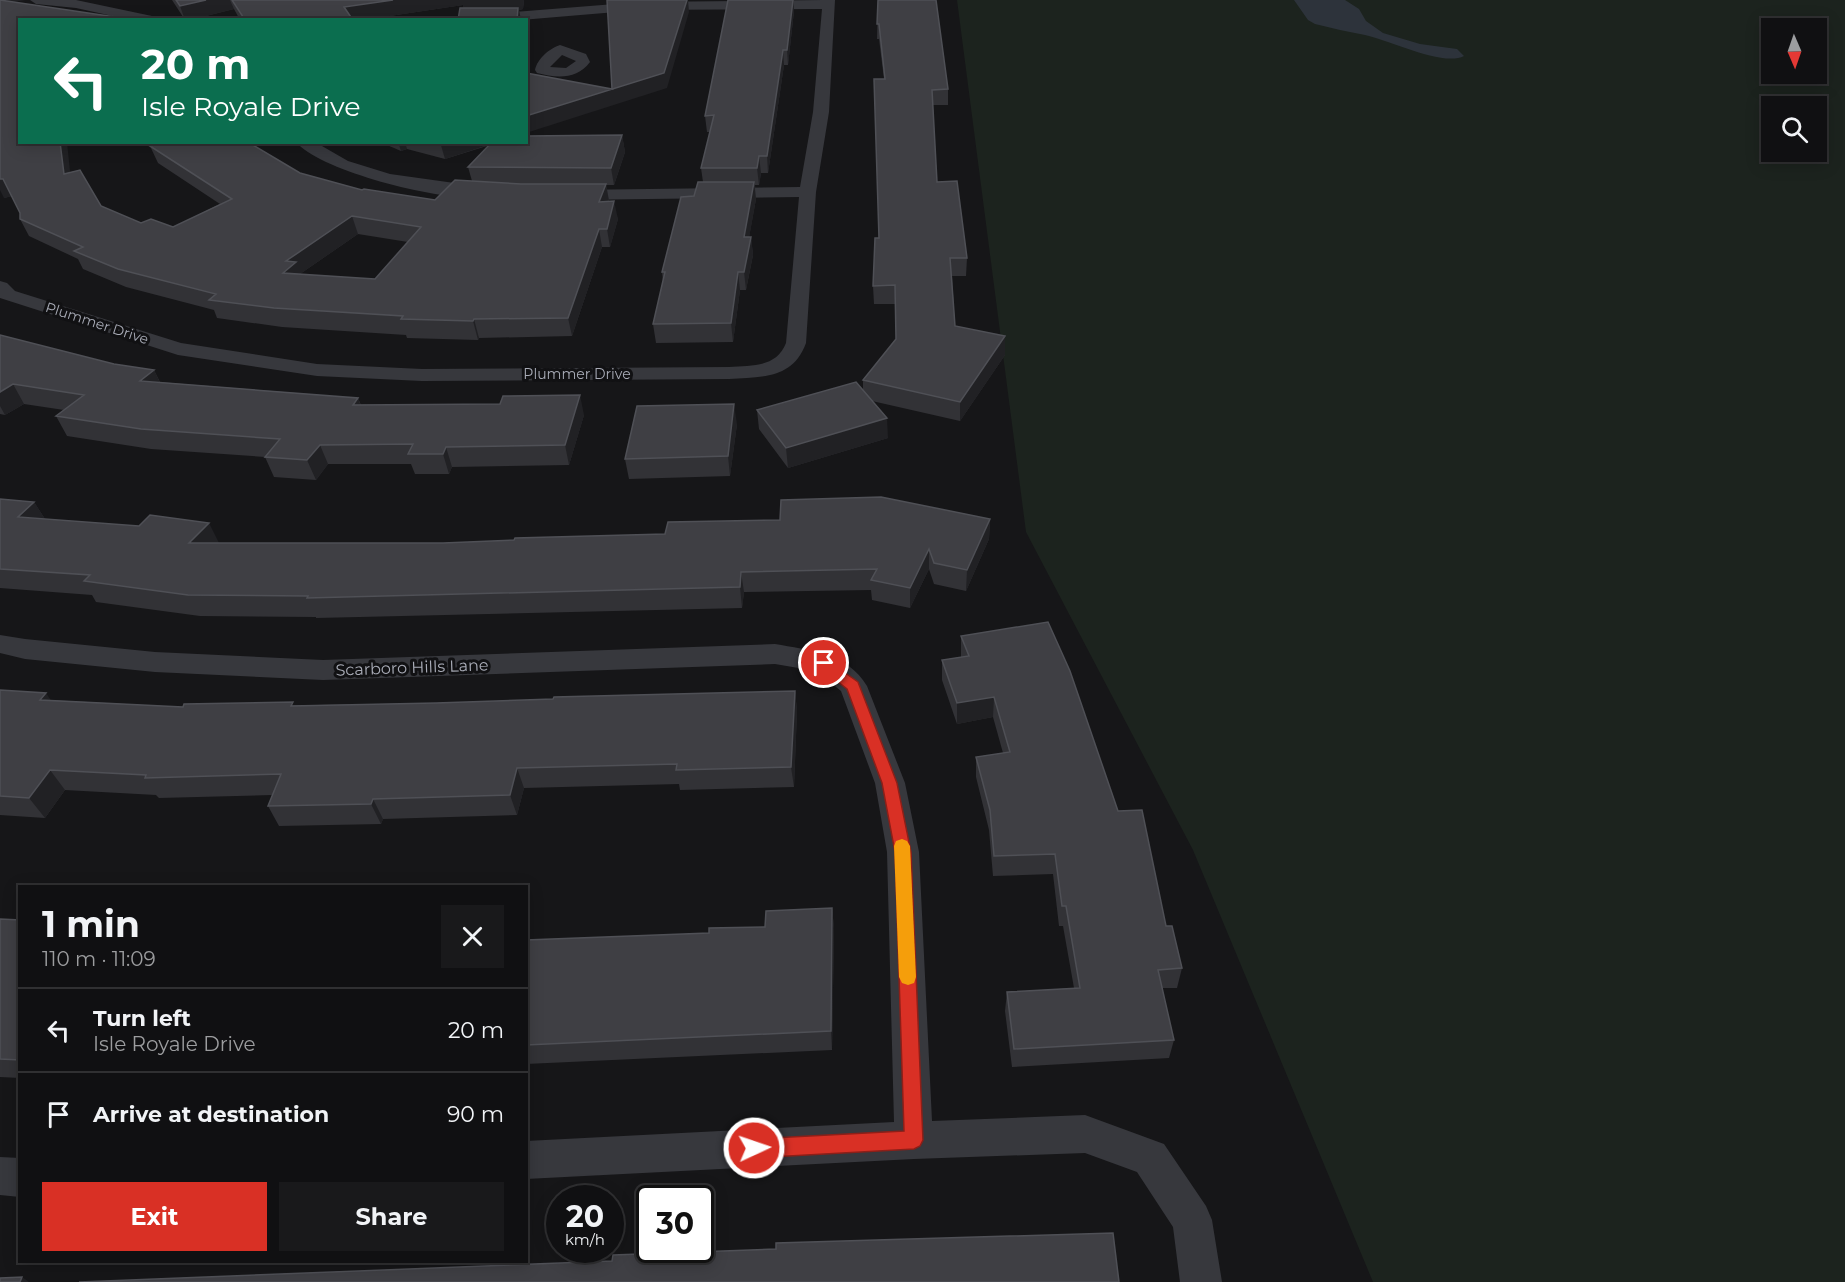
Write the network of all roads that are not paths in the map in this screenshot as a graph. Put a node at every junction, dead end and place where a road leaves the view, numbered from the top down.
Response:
1 (36, 0) edge
2 (110, 0) edge
3 (829, 2) edge
4 (84, 6) junction
5 (556, 11) junction
6 (142, 18) edge
7 (486, 18) edge
8 (560, 50) dead end
9 (306, 144) edge
10 (808, 192) junction
11 (497, 193) edge
12 (557, 196) edge
13 (3, 292) edge
14 (0, 644) edge
15 (914, 1140) junction
16 (528, 1160) edge
17 (0, 1176) edge
18 (18, 1178) edge
19 (1201, 1282) edge

1 - 4 street
2 - 4 street
3 - 5 street
3 - 10 street, Plummer Drive
4 - 6 street
5 - 7 street
5 - 8 street
9 - 11 street
10 - 12 street
10 - 13 street, Plummer Drive
14 - 15 street, Scarboro Hills Lane
15 - 16 street
15 - 19 street
17 - 18 street

